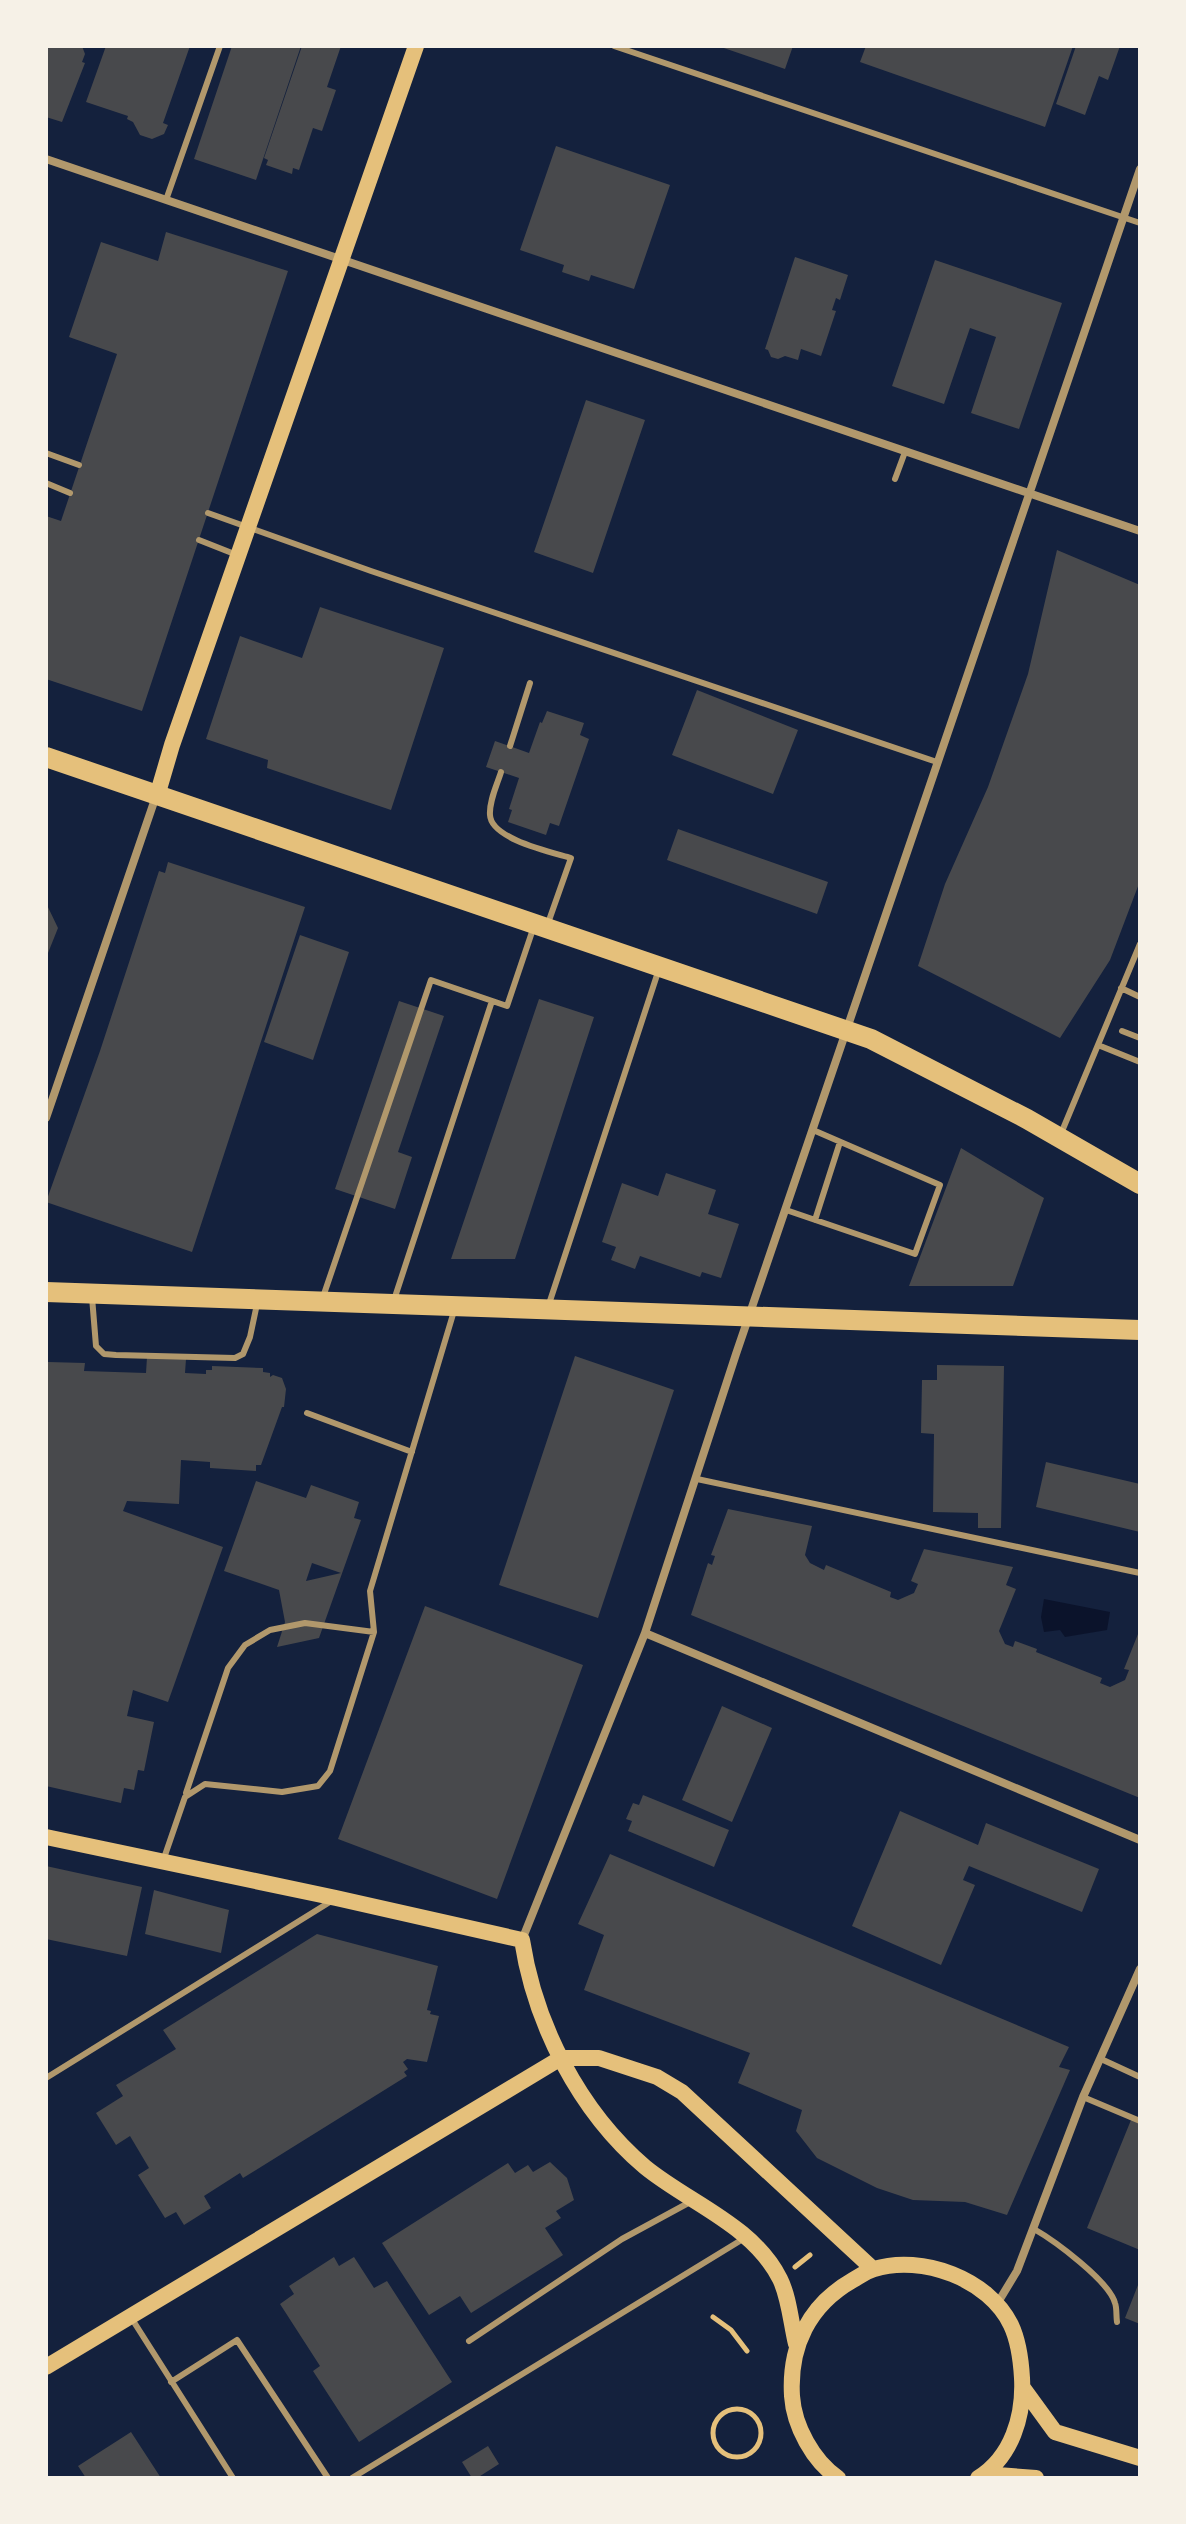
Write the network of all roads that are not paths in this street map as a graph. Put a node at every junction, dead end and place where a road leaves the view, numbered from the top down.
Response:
1 (220, 46) edge
2 (416, 46) edge
3 (614, 46) edge
4 (46, 159) edge
5 (1140, 169) edge
6 (166, 200) junction
7 (1123, 218) junction
8 (1140, 223) edge
9 (343, 259) junction
10 (905, 452) junction
11 (46, 453) edge
12 (79, 465) dead end
13 (895, 479) dead end
14 (46, 483) edge
15 (70, 493) dead end
16 (1027, 494) junction
17 (208, 513) dead end
18 (248, 529) junction
19 (1140, 531) edge
20 (199, 540) dead end
21 (239, 555) junction
22 (530, 683) dead end
23 (510, 746) dead end
24 (46, 757) edge
25 (937, 762) junction
26 (501, 772) dead end
27 (157, 796) junction
28 (540, 928) junction
29 (1140, 944) edge
30 (659, 969) junction
31 (1121, 988) junction
32 (1140, 997) edge
33 (492, 1001) junction
34 (846, 1030) junction
35 (1122, 1031) dead end
36 (1140, 1038) edge
37 (1098, 1045) junction
38 (1140, 1062) edge
39 (46, 1086) edge
40 (57, 1090) junction
41 (46, 1118) edge
42 (813, 1130) junction
43 (1060, 1137) junction
44 (840, 1142) junction
45 (1140, 1184) edge
46 (786, 1210) junction
47 (815, 1220) junction
48 (46, 1292) edge
49 (92, 1293) junction
50 (258, 1298) junction
51 (322, 1301) junction
52 (392, 1303) junction
53 (456, 1306) junction
54 (547, 1309) junction
55 (750, 1316) junction
56 (1140, 1330) edge
57 (307, 1413) dead end
58 (412, 1452) junction
59 (697, 1479) junction
60 (1140, 1573) edge
61 (374, 1632) junction
62 (645, 1633) junction
63 (185, 1797) junction
64 (46, 1837) edge
65 (1140, 1840) edge
66 (163, 1861) junction
67 (336, 1898) junction
68 (522, 1940) junction
69 (1140, 1969) edge
70 (561, 2058) junction
71 (1101, 2059) junction
72 (1140, 2077) edge
73 (46, 2078) edge
74 (1083, 2097) junction
75 (1140, 2121) edge
76 (693, 2201) junction
77 (1034, 2229) junction
78 (746, 2237) junction
79 (873, 2269) junction
80 (997, 2305) junction
81 (130, 2316) junction
82 (1117, 2322) dead end
83 (469, 2341) dead end
84 (796, 2344) junction
85 (46, 2367) edge
86 (171, 2382) junction
87 (1023, 2388) junction
88 (1140, 2458) edge
89 (828, 2476) edge
90 (981, 2476) edge
91 (233, 2478) edge
92 (328, 2478) edge
93 (352, 2478) edge
94 (1036, 2478) edge

1 - 6 lane
2 - 9 main road
3 - 7 lane
4 - 6 street
5 - 7 street
6 - 9 street
7 - 8 lane
7 - 16 street
9 - 10 street
9 - 18 main road
10 - 13 lane
10 - 16 street
11 - 12 lane
14 - 15 lane
16 - 19 street
16 - 25 street
17 - 18 lane
18 - 21 main road
18 - 25 lane
20 - 21 lane
21 - 27 main road
22 - 23 lane
24 - 27 main road
25 - 34 street
26 - 28 lane
27 - 28 main road
27 - 40 street
28 - 30 main road
28 - 33 lane
29 - 31 lane
30 - 34 main road
30 - 54 lane
31 - 32 lane
31 - 37 lane
33 - 51 lane
33 - 52 lane
34 - 42 street
34 - 43 main road
35 - 36 lane
37 - 38 lane
37 - 43 lane
39 - 40 lane
40 - 41 street
42 - 44 lane
42 - 46 street
43 - 45 main road
44 - 47 lane
44 - 47 lane
46 - 47 lane
46 - 55 street
48 - 49 main road
49 - 50 main road
49 - 50 lane
50 - 51 main road
51 - 52 main road
52 - 53 main road
53 - 54 main road
53 - 58 lane
54 - 55 main road
55 - 56 main road
55 - 59 street
57 - 58 lane
58 - 61 lane
59 - 60 lane
59 - 62 street
61 - 63 lane
61 - 63 lane
62 - 65 street
62 - 68 street
63 - 66 lane
64 - 66 main road
66 - 67 main road
67 - 68 main road
67 - 73 lane
68 - 70 main road
69 - 71 street
70 - 76 main road
70 - 79 main road
70 - 81 main road
71 - 72 lane
71 - 74 street
74 - 75 lane
74 - 77 street
76 - 78 main road
76 - 83 lane
77 - 80 street
77 - 82 lane
78 - 84 main road
78 - 93 lane
79 - 80 main road
79 - 84 main road
80 - 87 main road
81 - 85 main road
81 - 86 lane
84 - 89 main road
86 - 91 lane
86 - 92 lane
87 - 88 main road
87 - 90 main road
90 - 94 main road

